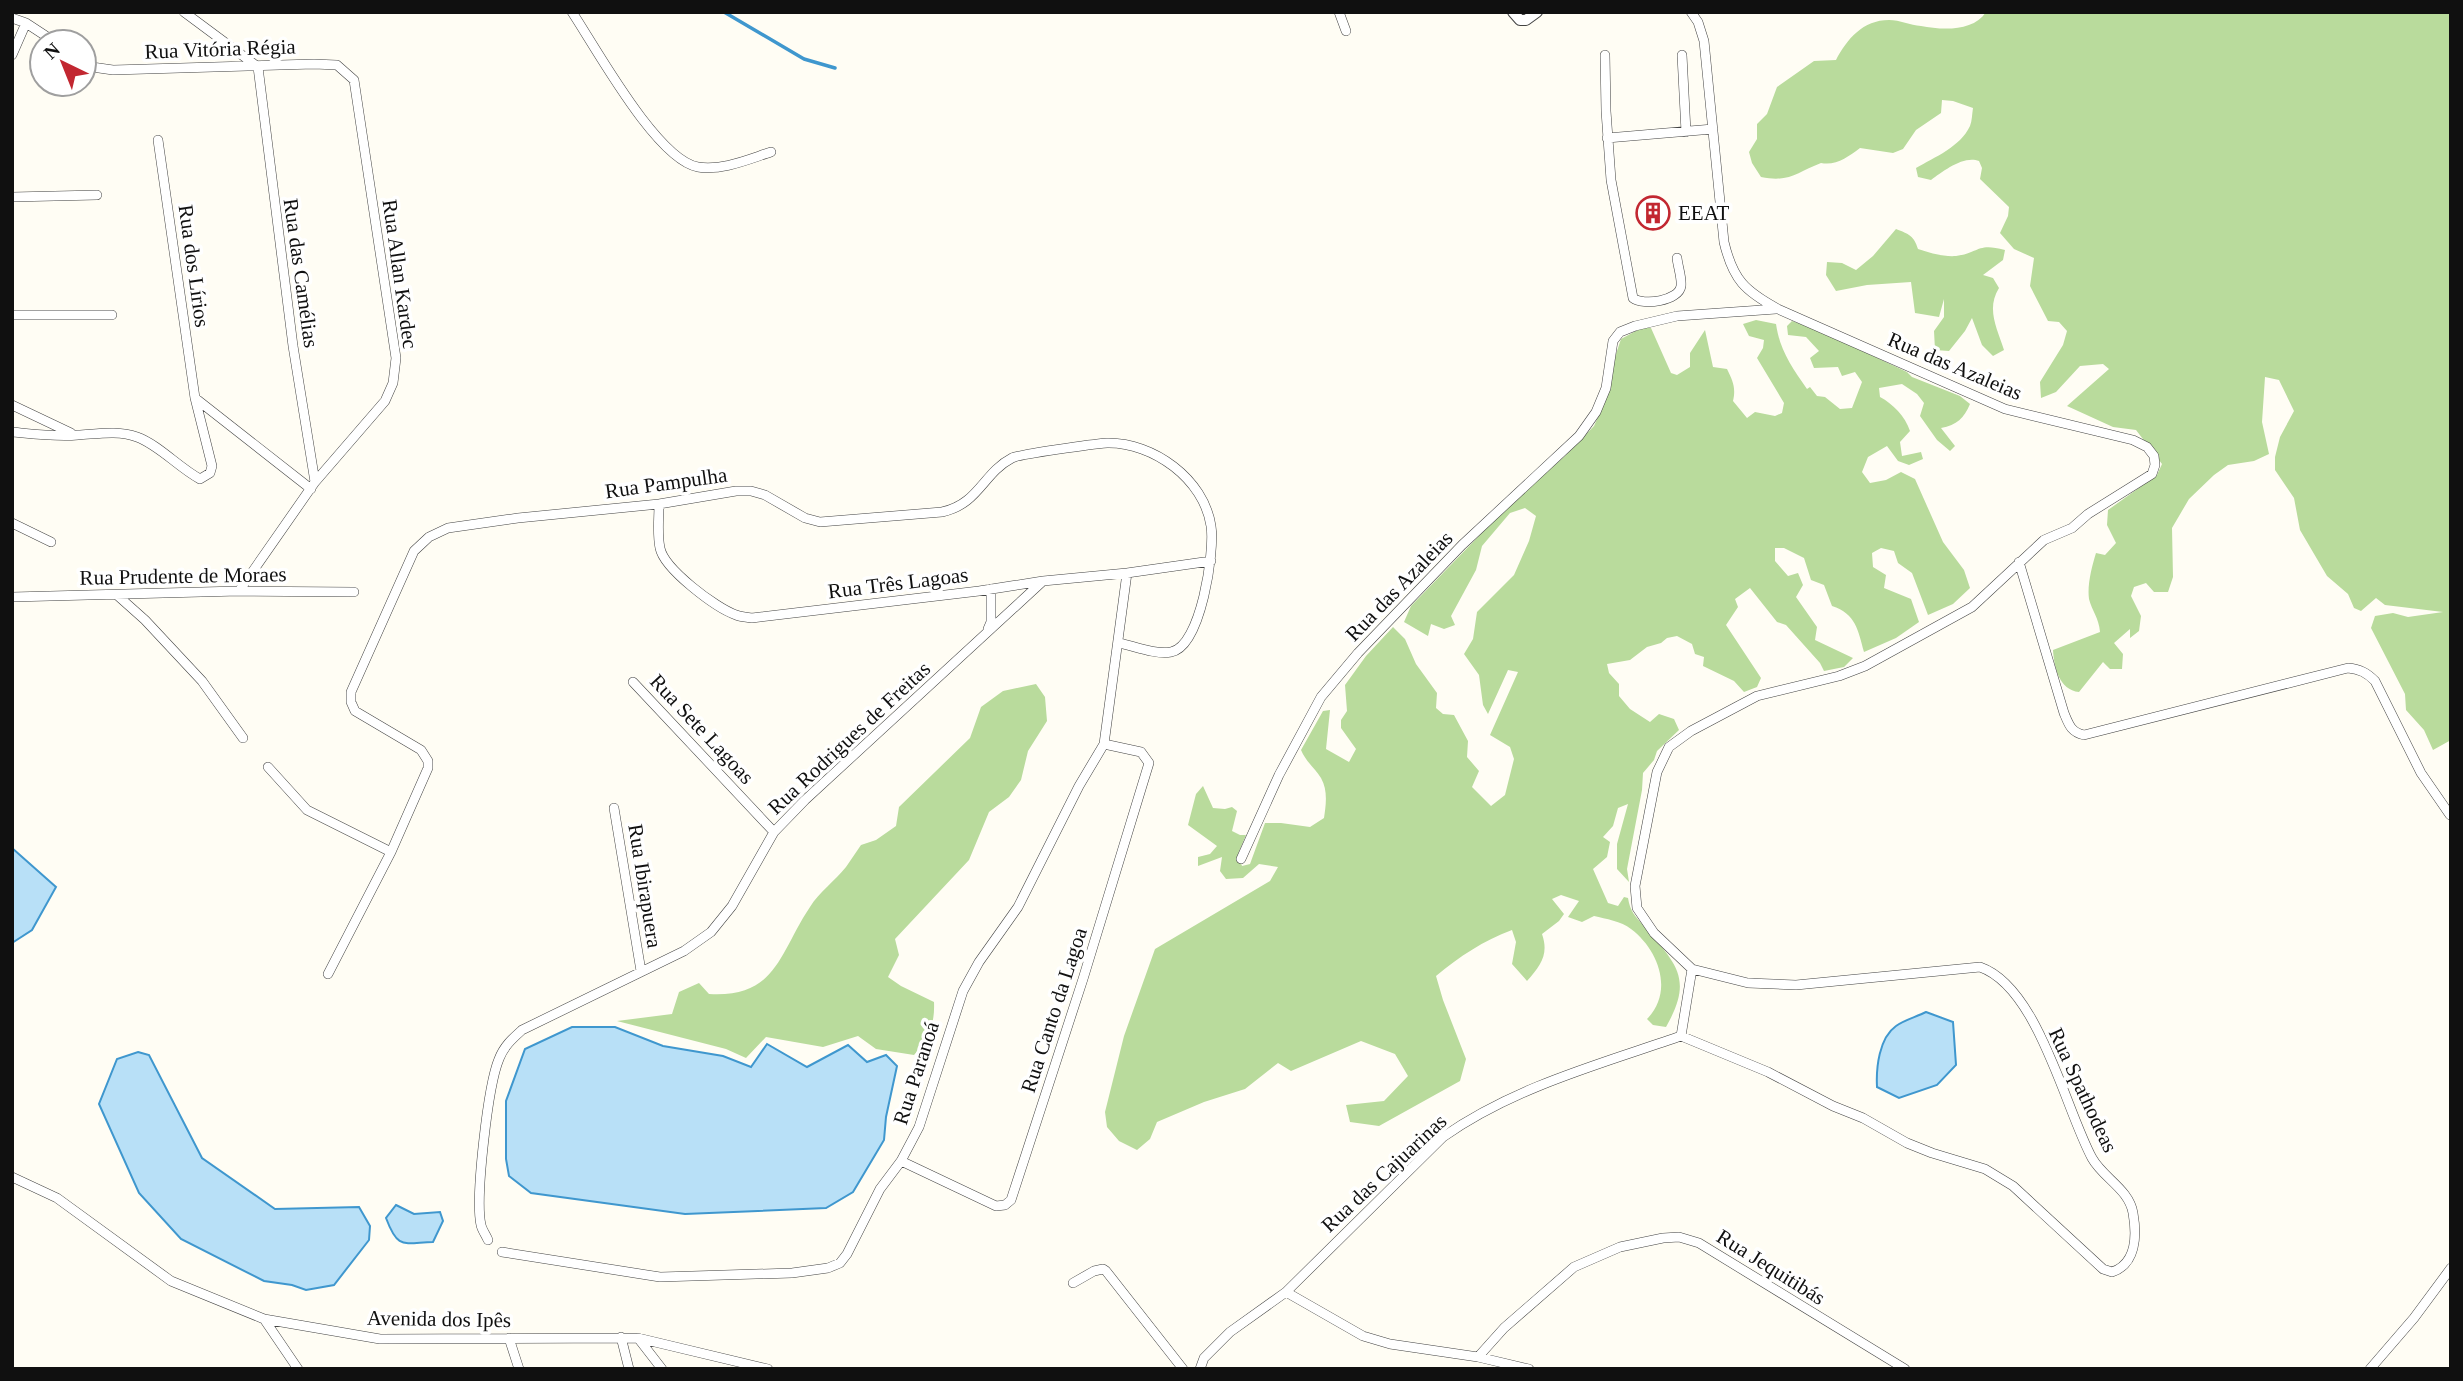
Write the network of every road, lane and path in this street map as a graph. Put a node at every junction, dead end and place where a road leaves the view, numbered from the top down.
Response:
1 (184, 12) edge
2 (572, 12) edge
3 (1339, 12) edge
4 (1537, 12) edge
5 (1691, 12) edge
6 (1516, 16) edge
7 (12, 18) edge
8 (26, 23) junction
9 (34, 28) edge
10 (1346, 32) dead end
11 (12, 55) edge
12 (1605, 55) dead end
13 (1682, 55) dead end
14 (258, 67) junction
15 (98, 68) edge
16 (354, 80) joint
17 (1713, 130) junction
18 (1686, 132) junction
19 (1607, 138) junction
20 (158, 140) dead end
21 (771, 152) dead end
22 (97, 195) dead end
23 (12, 197) edge
24 (1677, 258) dead end
25 (1779, 309) junction
26 (12, 315) edge
27 (112, 315) dead end
28 (195, 398) junction
29 (12, 405) edge
30 (12, 432) edge
31 (77, 435) junction
32 (313, 486) junction
33 (659, 504) junction
34 (12, 523) edge
35 (51, 542) dead end
36 (1211, 561) junction
37 (2019, 562) junction
38 (1127, 573) junction
39 (1043, 581) junction
40 (991, 589) junction
41 (239, 591) junction
42 (354, 592) dead end
43 (117, 596) junction
44 (12, 597) edge
45 (984, 636) junction
46 (1119, 643) junction
47 (633, 682) dead end
48 (243, 738) dead end
49 (1104, 744) junction
50 (268, 767) dead end
51 (614, 808) dead end
52 (2450, 815) edge
53 (774, 832) junction
54 (391, 852) junction
55 (1241, 859) dead end
56 (1692, 969) junction
57 (641, 971) junction
58 (328, 974) dead end
59 (1681, 1036) junction
60 (901, 1161) junction
61 (12, 1177) edge
62 (488, 1240) dead end
63 (502, 1252) dead end
64 (2451, 1268) edge
65 (1073, 1283) dead end
66 (1286, 1292) junction
67 (264, 1319) junction
68 (621, 1337) junction
69 (509, 1338) junction
70 (638, 1338) junction
71 (1478, 1357) junction
72 (298, 1369) edge
73 (519, 1369) edge
74 (629, 1369) edge
75 (662, 1369) edge
76 (768, 1369) edge
77 (1183, 1369) edge
78 (1200, 1369) edge
79 (1529, 1369) edge
80 (1905, 1369) edge
81 (2370, 1369) edge

1 - 14 street
2 - 21 street
3 - 10 street
4 - 6 street
5 - 17 street
7 - 8 street
8 - 9 street
8 - 11 street
12 - 19 street
13 - 18 street
14 - 15 street, Rua Vitória Régia
14 - 16 street, Rua Vitória Régia
14 - 32 street, Rua das Camélias
16 - 32 street, Rua Allan Kardec
17 - 18 street
17 - 25 street
18 - 19 street
19 - 24 street
20 - 28 street, Rua dos Lírios
22 - 23 street
25 - 37 street, Rua das Azaleias
25 - 55 street, Rua das Azaleias
26 - 27 street
28 - 31 street, Rua dos Lírios
28 - 32 street
29 - 31 street
30 - 31 street
32 - 41 street, Rua Allan Kardec
33 - 36 street, Rua Pampulha
33 - 40 street, Rua Três Lagoas
33 - 54 street, Rua Pampulha
34 - 35 street
36 - 38 street, Rua Três Lagoas
36 - 46 street, Rua Pampulha
37 - 52 street
37 - 56 street, Rua das Azaleias
38 - 39 street, Rua Três Lagoas
38 - 46 street, Rua Paranoá
39 - 40 street, Rua Três Lagoas
39 - 45 street, Rua Rodrigues de Freitas
40 - 45 street
41 - 42 street, Rua Prudente de Moraes
41 - 43 street, Rua Prudente de Moraes
43 - 44 street, Rua Prudente de Moraes
43 - 48 street
45 - 53 street, Rua Rodrigues de Freitas
46 - 49 street, Rua Paranoá
47 - 53 street, Rua Sete Lagoas
49 - 60 street, Rua Paranoá
49 - 60 street, Rua Canto da Lagoa
50 - 54 street
51 - 57 street, Rua Ibirapuera
53 - 57 street, Rua Rodrigues de Freitas
54 - 58 street, Rua Pampulha
56 - 59 street
56 - 59 street, Rua Spathodeas
57 - 62 street, Rua Rodrigues de Freitas
59 - 66 street, Rua das Cajuarinas
60 - 63 street, Rua Paranoá
61 - 67 street, Avenida dos Ipês
64 - 81 street
65 - 77 street
66 - 71 street
66 - 78 street, Rua das Cajuarinas
67 - 69 street, Avenida dos Ipês
67 - 72 street
68 - 69 street, Avenida dos Ipês
68 - 70 street, Avenida dos Ipês
68 - 74 street
69 - 73 street
70 - 75 street
70 - 76 street, Avenida dos Ipês
71 - 79 street
71 - 80 street, Rua Jequitibás

